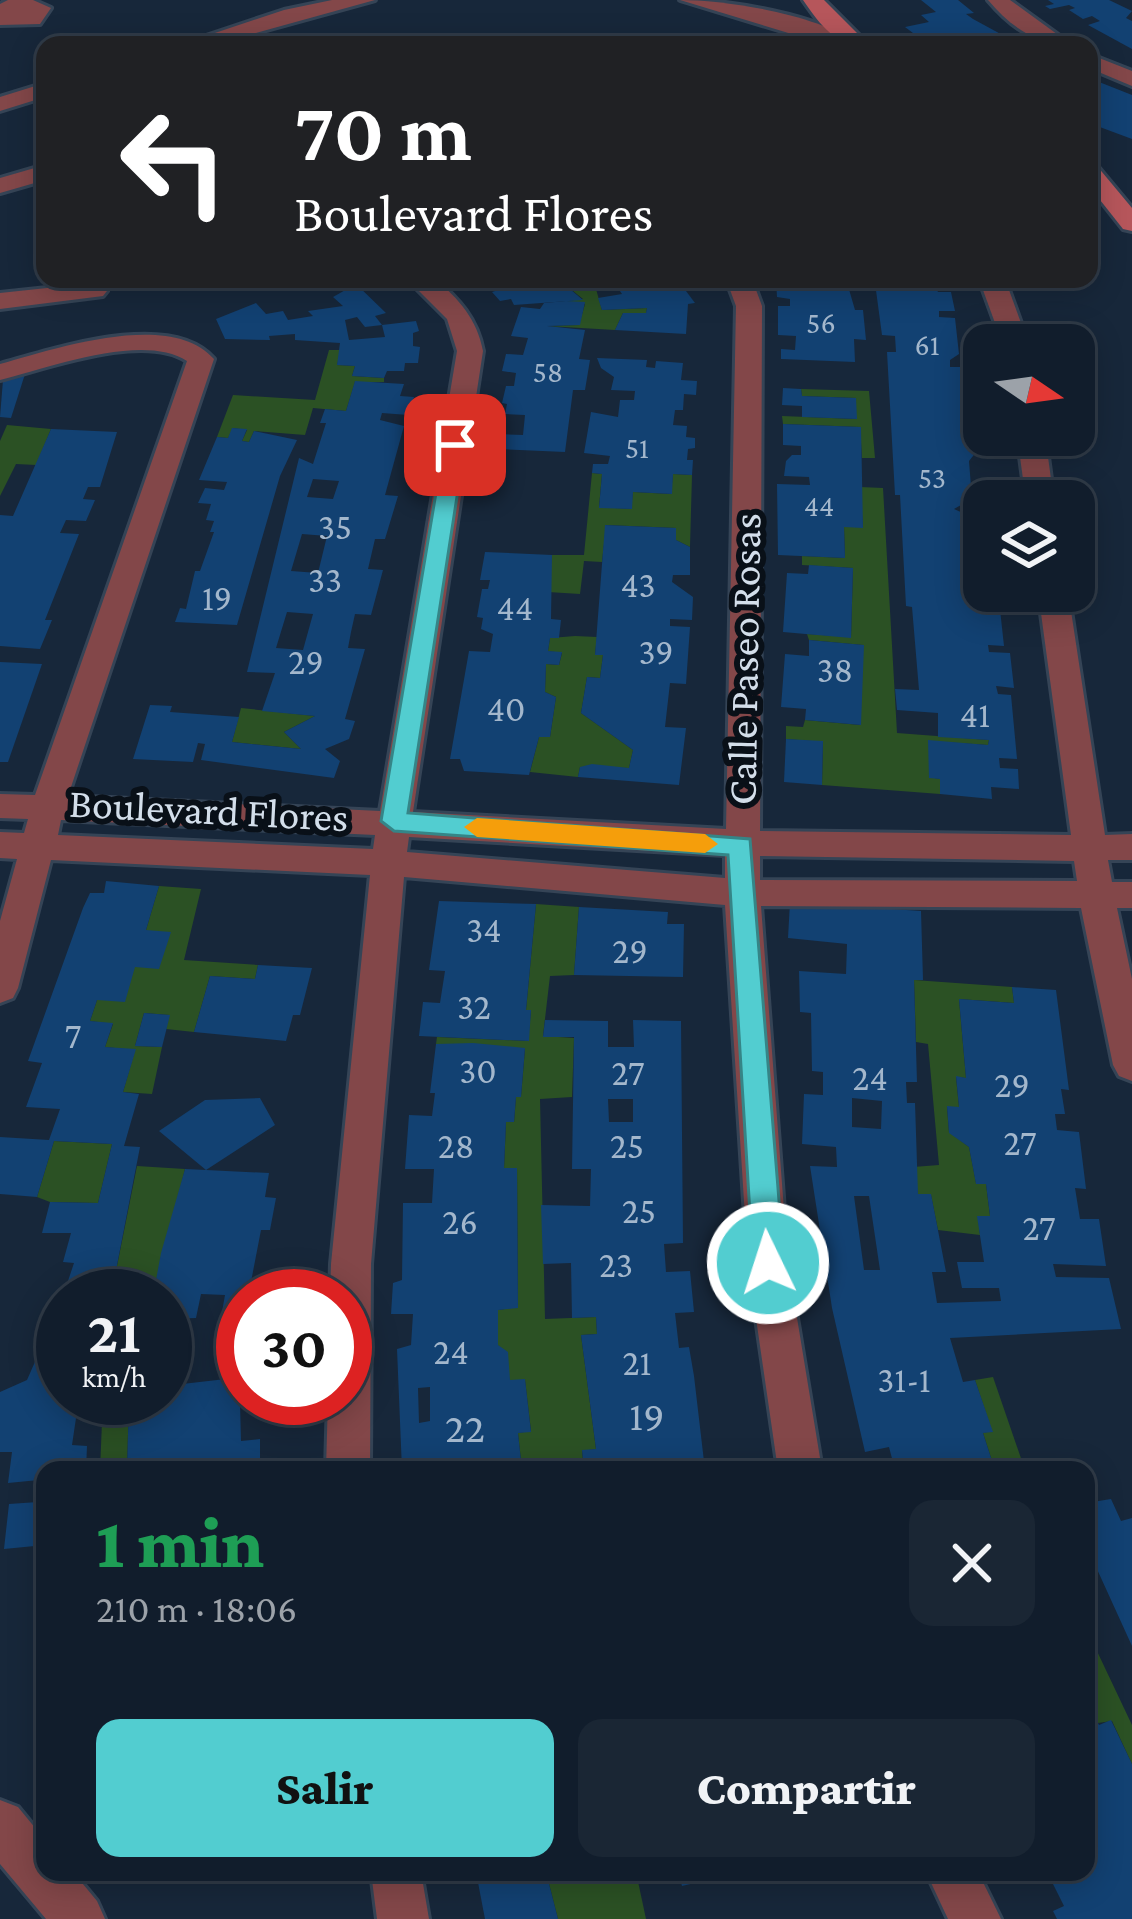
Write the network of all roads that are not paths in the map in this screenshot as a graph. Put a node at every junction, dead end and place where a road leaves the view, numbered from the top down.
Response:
1 (67, 0) edge
2 (365, 0) edge
3 (690, 0) edge
4 (812, 0) edge
5 (832, 0) edge
6 (998, 0) edge
7 (297, 7) edge
8 (0, 15) edge
9 (833, 26) junction
10 (215, 36) edge
11 (822, 36) edge
12 (846, 36) edge
13 (1048, 36) edge
14 (1098, 64) edge
15 (1132, 79) edge
16 (36, 93) edge
17 (0, 104) edge
18 (1098, 171) edge
19 (1132, 180) edge
20 (36, 181) edge
21 (1098, 181) edge
22 (0, 186) edge
23 (1132, 224) edge
24 (431, 288) edge
25 (742, 288) edge
26 (995, 288) edge
27 (94, 291) dead end
28 (0, 301) edge
29 (1008, 324) edge
30 (0, 372) edge
31 (1056, 612) edge
32 (0, 806) edge
33 (48, 807) junction
34 (394, 821) junction
35 (0, 845) edge
36 (39, 846) junction
37 (740, 846) junction
38 (1132, 847) edge
39 (1091, 848) junction
40 (388, 863) junction
41 (742, 893) junction
42 (1096, 894) junction
43 (1132, 895) edge
44 (0, 988) edge
45 (1132, 1065) edge
46 (348, 1461) edge
47 (799, 1461) edge
48 (0, 1825) edge
49 (36, 1867) edge
50 (48, 1881) edge
51 (397, 1881) edge
52 (956, 1881) edge
53 (80, 1919) edge
54 (403, 1919) edge
55 (975, 1919) edge

1 - 8 street
2 - 7 street
3 - 11 street
4 - 9 street
5 - 9 street
6 - 13 street
7 - 10 street
9 - 12 street
14 - 15 street
16 - 17 street
18 - 19 street
20 - 22 street
21 - 23 street
24 - 34 street
25 - 37 street, Calle Paseo Rosas
26 - 29 street
27 - 28 street
30 - 33 street
31 - 39 street
32 - 33 street, Boulevard Flores
33 - 34 street, Boulevard Flores
33 - 36 street
34 - 37 street, Boulevard Flores
34 - 40 street
35 - 36 street, Boulevard Flores
36 - 40 street, Boulevard Flores
36 - 44 street
37 - 39 street, Boulevard Flores
37 - 41 street, Calle Paseo Rosas
38 - 39 street, Boulevard Flores
39 - 42 street
40 - 41 street, Boulevard Flores
40 - 46 street
41 - 42 street, Boulevard Flores
41 - 47 street, Calle Paseo Rosas
42 - 43 street, Boulevard Flores
42 - 45 street
48 - 49 street
50 - 53 street
51 - 54 street
52 - 55 street

